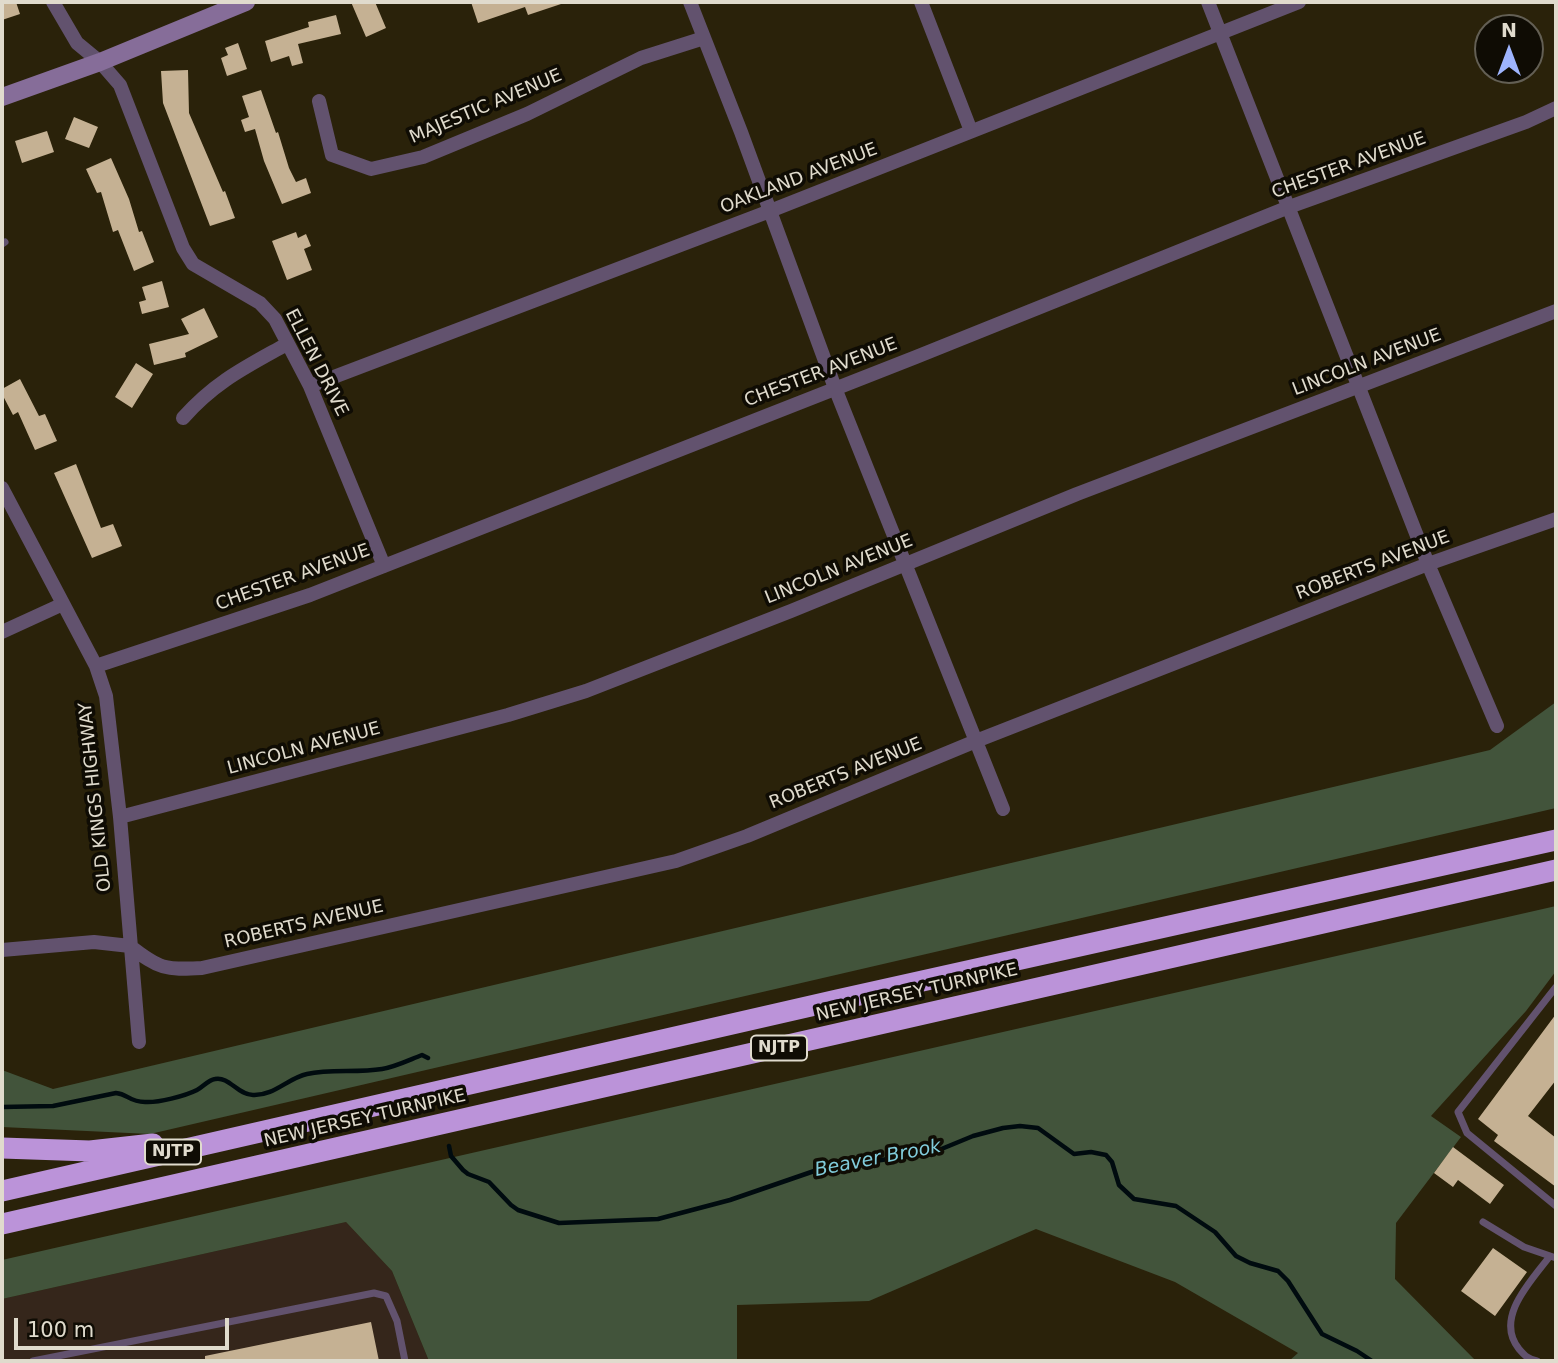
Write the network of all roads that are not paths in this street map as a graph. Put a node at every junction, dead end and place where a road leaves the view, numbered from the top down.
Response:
1 (53, 2) edge
2 (246, 2) edge
3 (690, 2) edge
4 (921, 2) edge
5 (1208, 2) edge
6 (1299, 2) edge
7 (1221, 34) junction
8 (704, 38) junction
9 (100, 62) junction
10 (2, 97) edge
11 (319, 101) dead end
12 (1556, 108) edge
13 (971, 131) junction
14 (1289, 207) junction
15 (770, 211) junction
16 (1556, 311) edge
17 (287, 344) junction
18 (310, 386) junction
19 (1359, 387) junction
20 (835, 388) junction
21 (183, 418) dead end
22 (2, 488) edge
23 (1556, 519) edge
24 (905, 564) junction
25 (1428, 564) junction
26 (384, 566) junction
27 (63, 604) junction
28 (2, 632) edge
29 (96, 666) junction
30 (1497, 726) dead end
31 (976, 741) junction
32 (1003, 809) dead end
33 (120, 817) junction
34 (1556, 840) edge
35 (1556, 870) edge
36 (130, 946) junction
37 (2, 950) edge
38 (1556, 987) edge
39 (139, 1042) dead end
40 (345, 1114) junction
41 (2, 1148) edge
42 (219, 1175) junction
43 (2, 1191) edge
44 (1556, 1206) edge
45 (1483, 1222) dead end
46 (2, 1224) edge
47 (2, 1238) edge
48 (1553, 1257) edge
49 (33, 1361) edge
50 (405, 1361) edge
51 (1537, 1361) edge

1 - 9 street, ELLEN DRIVE
2 - 9 main road
3 - 8 street
4 - 13 street
5 - 7 street
6 - 7 street, OAKLAND AVENUE
7 - 13 street, OAKLAND AVENUE
7 - 14 street
8 - 11 street, MAJESTIC AVENUE
8 - 15 street
9 - 10 main road
9 - 17 street, ELLEN DRIVE
12 - 14 street, CHESTER AVENUE
13 - 15 street, OAKLAND AVENUE
14 - 19 street
14 - 20 street, CHESTER AVENUE
15 - 18 street, OAKLAND AVENUE
15 - 20 street
16 - 19 street, LINCOLN AVENUE
17 - 18 street, ELLEN DRIVE
17 - 21 street
18 - 26 street, ELLEN DRIVE
19 - 24 street, LINCOLN AVENUE
19 - 25 street
20 - 24 street
20 - 26 street, CHESTER AVENUE
22 - 27 street, OLD KINGS HIGHWAY
23 - 25 street, ROBERTS AVENUE
24 - 31 street
24 - 33 street, LINCOLN AVENUE
25 - 30 street
25 - 31 street, ROBERTS AVENUE
26 - 29 street, CHESTER AVENUE
27 - 28 street
27 - 29 street, OLD KINGS HIGHWAY
29 - 33 street, OLD KINGS HIGHWAY
31 - 32 street
31 - 36 street, ROBERTS AVENUE
33 - 36 street, OLD KINGS HIGHWAY
34 - 40 highway, NEW JERSEY TURNPIKE / NJTP
35 - 42 highway, NEW JERSEY TURNPIKE / NJTP
36 - 37 street
36 - 39 street, OLD KINGS HIGHWAY
38 - 44 lane
40 - 41 highway
40 - 43 highway, NEW JERSEY TURNPIKE / NJTP
42 - 46 highway, NEW JERSEY TURNPIKE / NJTP
42 - 47 highway
45 - 48 lane
48 - 51 lane
49 - 50 lane

